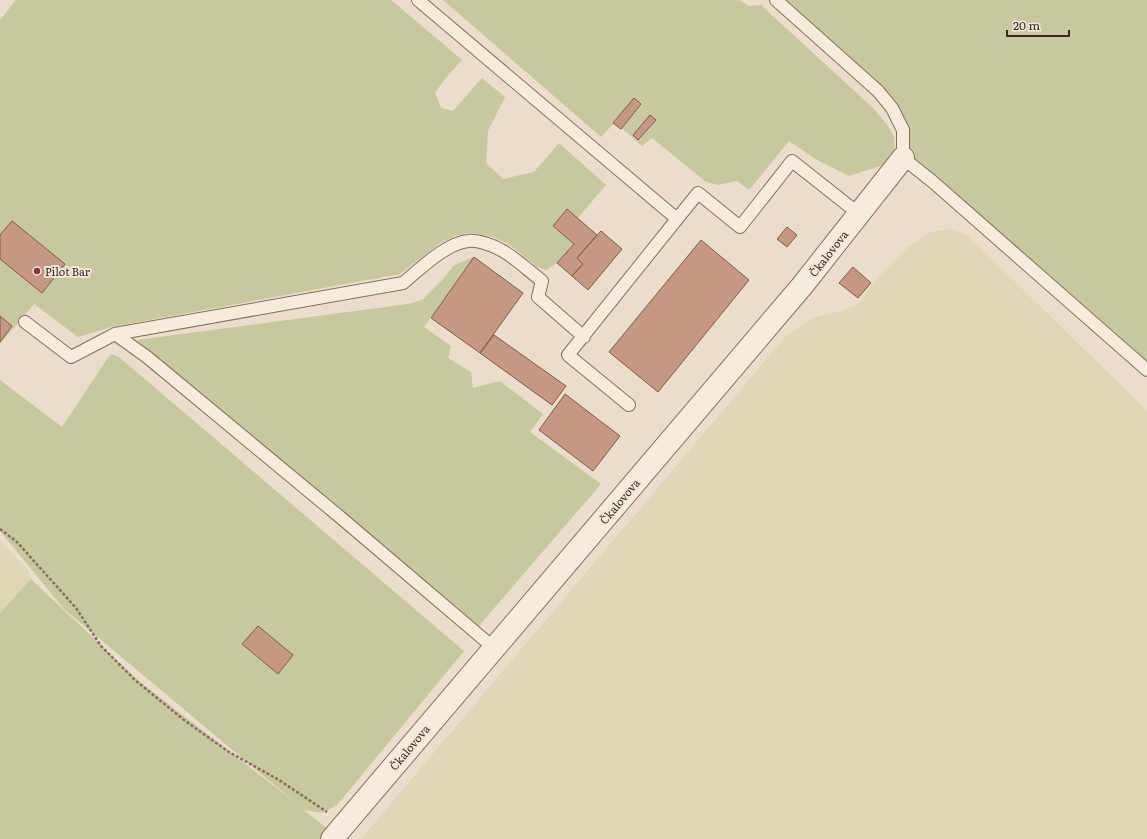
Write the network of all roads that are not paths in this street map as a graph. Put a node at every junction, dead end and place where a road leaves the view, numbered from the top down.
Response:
1 (418, 0) edge
2 (776, 0) edge
3 (903, 158) junction
4 (859, 214) junction
5 (677, 219) junction
6 (26, 322) dead end
7 (115, 334) junction
8 (584, 337) junction
9 (1147, 370) edge
10 (629, 405) dead end
11 (494, 648) junction
12 (337, 832) edge

1 - 5 lane
2 - 3 lane
3 - 4 street, Čkalovova
3 - 9 lane
4 - 5 lane
4 - 11 street, Čkalovova
5 - 8 lane
6 - 7 lane
7 - 8 lane
7 - 11 lane
8 - 10 lane
11 - 12 street, Čkalovova

